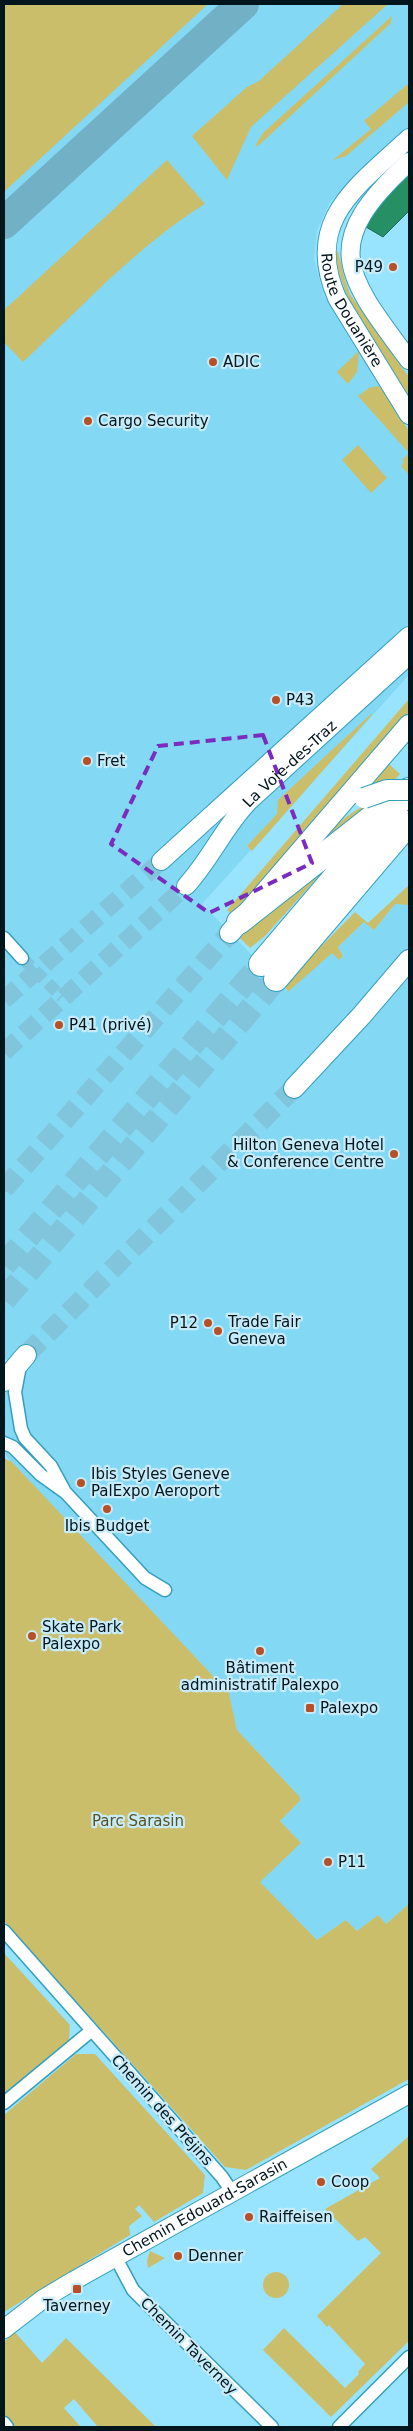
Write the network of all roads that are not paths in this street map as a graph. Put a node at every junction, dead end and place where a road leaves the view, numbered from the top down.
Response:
1 (409, 138) edge
2 (409, 162) edge
3 (409, 360) edge
4 (409, 415) edge
5 (409, 636) edge
6 (409, 655) edge
7 (409, 724) edge
8 (409, 784) edge
9 (409, 790) edge
10 (409, 823) edge
11 (324, 824) junction
12 (161, 861) tunnel mouth
13 (186, 886) tunnel mouth
14 (235, 928) joint
15 (4, 938) edge
16 (22, 958) tunnel mouth
17 (409, 960) edge
18 (294, 1088) tunnel mouth
19 (24, 1358) joint
20 (4, 1381) edge
21 (4, 1443) edge
22 (66, 1493) junction
23 (165, 1590) dead end
24 (4, 1931) edge
25 (91, 2031) junction
26 (409, 2094) edge
27 (4, 2103) edge
28 (232, 2192) junction
29 (116, 2258) junction
30 (4, 2329) edge
31 (409, 2356) edge
32 (4, 2424) edge
33 (7, 2427) edge
34 (272, 2427) edge
35 (339, 2427) edge

1 - 4 street, Route Douanière
2 - 3 street
5 - 12 street
6 - 13 street, La Voie-des-Traz
7 - 11 main road
8 - 14 highway
9 - 10 highway
9 - 11 main road, bridge
11 - 14 main road
15 - 16 street
17 - 18 main road
19 - 20 main road
19 - 22 street
21 - 22 street
22 - 23 street
24 - 25 street, Chemin des Préjins
25 - 27 street
25 - 28 street, Chemin des Préjins
26 - 28 street, Chemin Edouard-Sarasin
28 - 29 street, Chemin Edouard-Sarasin
29 - 30 street, Chemin Edouard-Sarasin
29 - 34 street, Chemin Taverney
31 - 35 street
32 - 33 street

